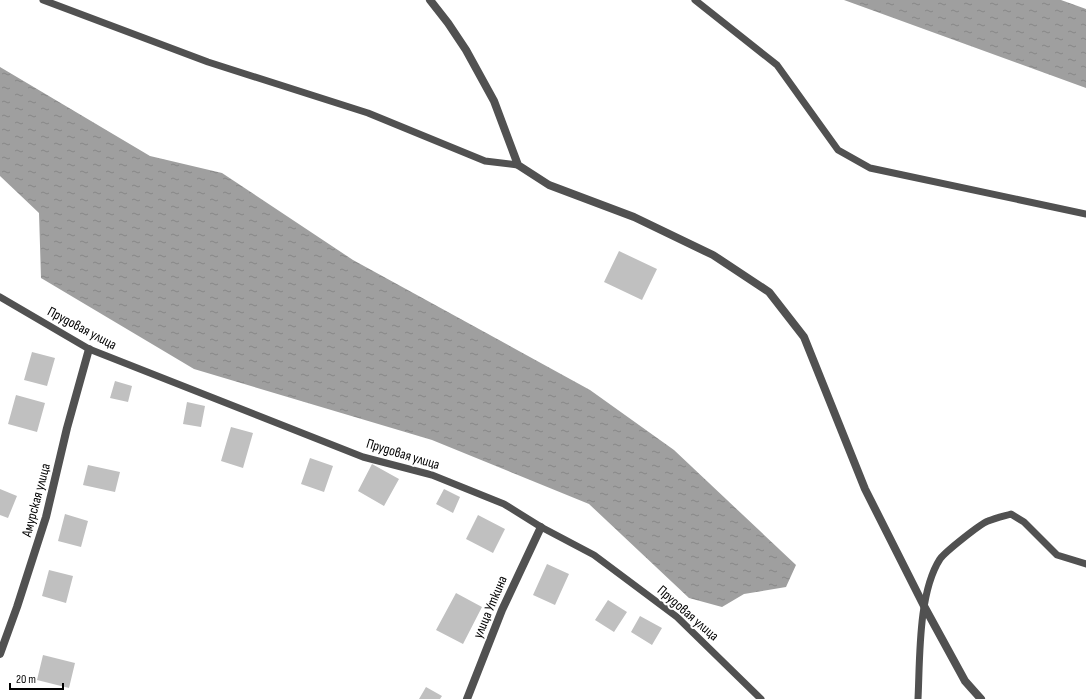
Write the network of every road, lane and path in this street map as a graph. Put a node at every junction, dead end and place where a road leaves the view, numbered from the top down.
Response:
1 (43, 0) edge
2 (430, 0) edge
3 (695, 0) edge
4 (518, 165) junction
5 (1086, 214) edge
6 (0, 297) edge
7 (89, 349) junction
8 (541, 527) junction
9 (1086, 564) edge
10 (924, 606) junction
11 (0, 654) edge
12 (467, 699) edge
13 (761, 699) edge
14 (918, 699) edge
15 (981, 699) edge

1 - 4 lane
2 - 4 street
3 - 5 lane
4 - 10 street
6 - 7 lane, Прудовая улица
7 - 8 lane, Прудовая улица
7 - 11 street, Амурская улица
8 - 12 street, улица Уткина
8 - 13 lane, Прудовая улица
9 - 10 lane
10 - 14 lane
10 - 15 street

